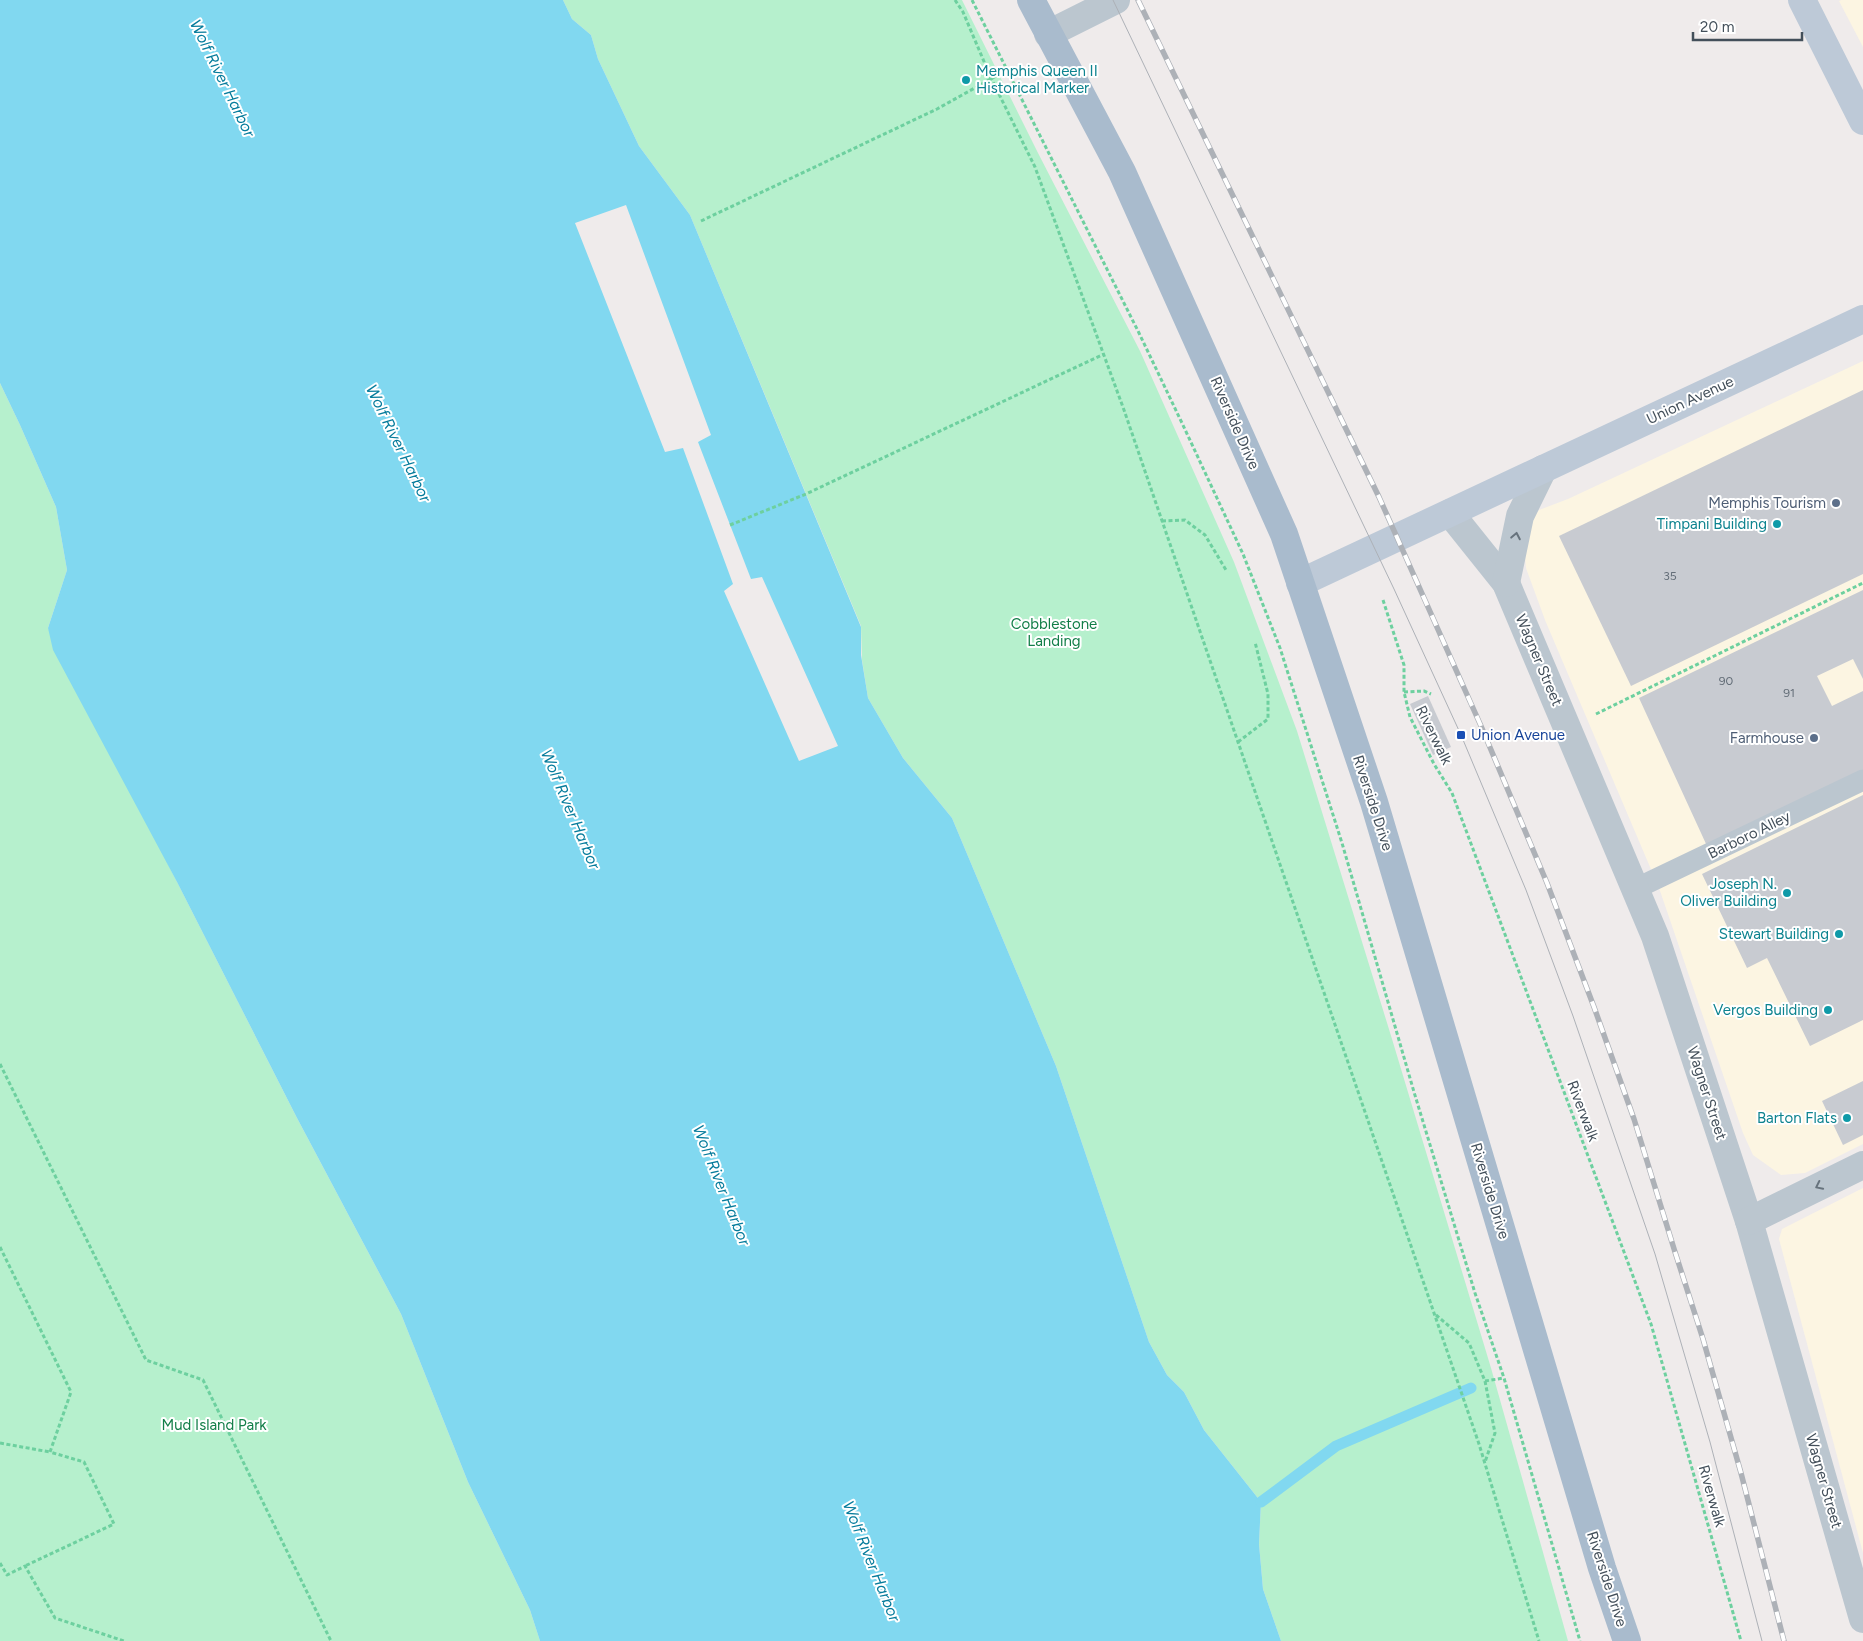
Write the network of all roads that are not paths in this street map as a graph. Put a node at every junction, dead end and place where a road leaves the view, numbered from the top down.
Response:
1 (1031, 0) edge
2 (1116, 0) edge
3 (1803, 0) edge
4 (1048, 34) junction
5 (1863, 121) edge
6 (1863, 319) edge
7 (1543, 469) junction
8 (1450, 513) junction
9 (1300, 583) junction
10 (1506, 584) junction
11 (1863, 780) edge
12 (1635, 889) junction
13 (1863, 1165) edge
14 (1749, 1221) junction
15 (1863, 1619) edge
16 (1627, 1641) edge

1 - 4 main road, Riverside Drive
2 - 4 street
3 - 5 main road
4 - 9 main road, Riverside Drive
6 - 7 main road, Union Avenue
7 - 8 main road, Union Avenue
10 -> 7 street
8 - 9 main road, Union Avenue
8 - 10 street, Wagner Street
9 - 16 main road, Riverside Drive
10 - 12 street, Wagner Street
11 - 12 lane, Barboro Alley
12 - 14 street, Wagner Street
13 -> 14 street
14 - 15 street, Wagner Street

